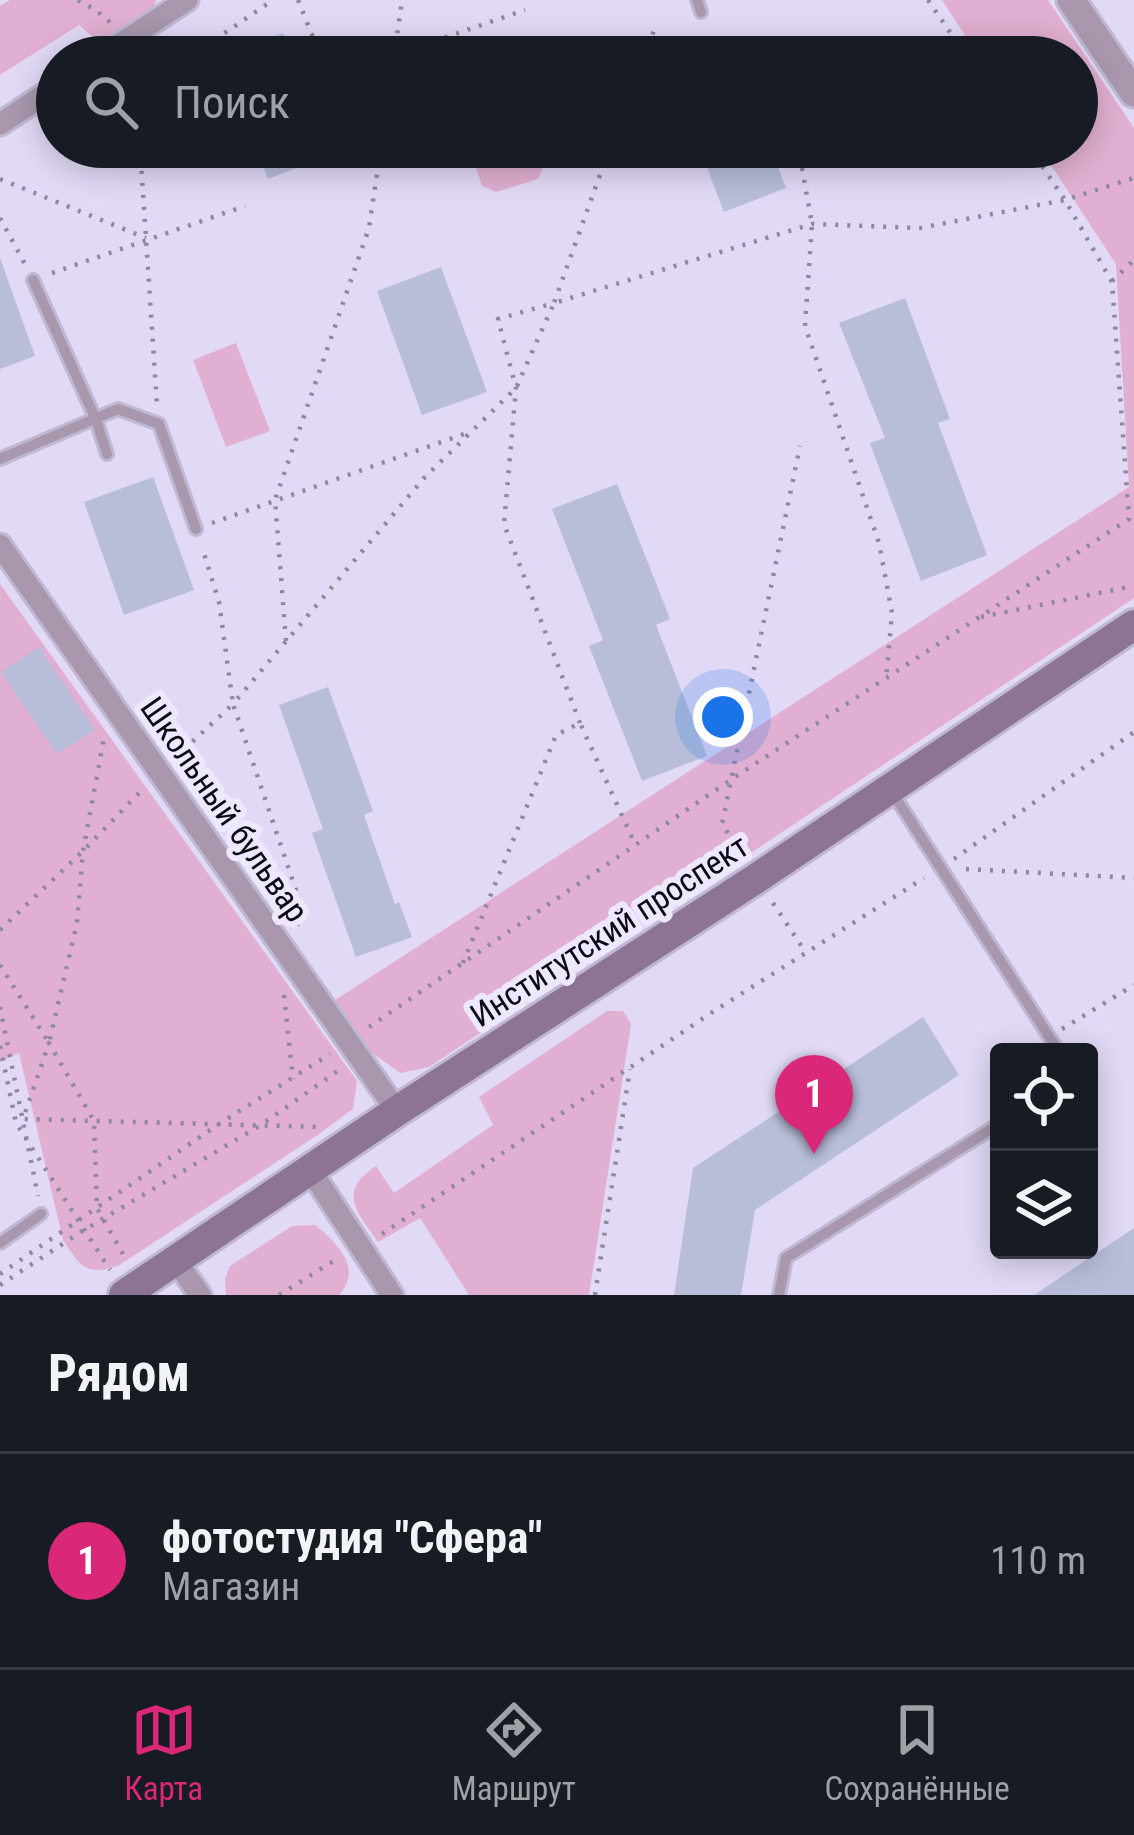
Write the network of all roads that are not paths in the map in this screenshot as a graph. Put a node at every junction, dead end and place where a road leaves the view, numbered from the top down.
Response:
1 (187, 0) edge
2 (1071, 0) edge
3 (133, 36) edge
4 (1095, 36) edge
5 (1098, 40) edge
6 (1134, 93) edge
7 (36, 100) edge
8 (0, 124) edge
9 (34, 280) road end
10 (96, 420) junction
11 (107, 454) dead end
12 (0, 459) edge
13 (196, 529) road end
14 (0, 545) edge
15 (1134, 625) edge
16 (889, 787) junction
17 (1054, 1043) edge
18 (397, 1111) junction
19 (990, 1130) edge
20 (311, 1171) junction
21 (41, 1214) road end
22 (0, 1243) edge
23 (176, 1261) junction
24 (124, 1295) edge
25 (200, 1295) edge
26 (392, 1295) edge
27 (779, 1295) edge

1 - 3 street
2 - 4 street
5 - 6 street
7 - 8 street
9 - 10 lane
10 - 11 lane
10 - 12 lane
10 - 13 lane
14 - 18 street, Школьный бульвар
15 - 16 main road, Институтский проспект
16 - 17 lane
16 - 18 main road, Институтский проспект
18 - 20 main road, Институтский проспект
19 - 27 lane
20 - 23 main road, Институтский проспект
20 - 26 street
21 - 22 lane
23 - 24 main road, Институтский проспект
23 - 25 street

